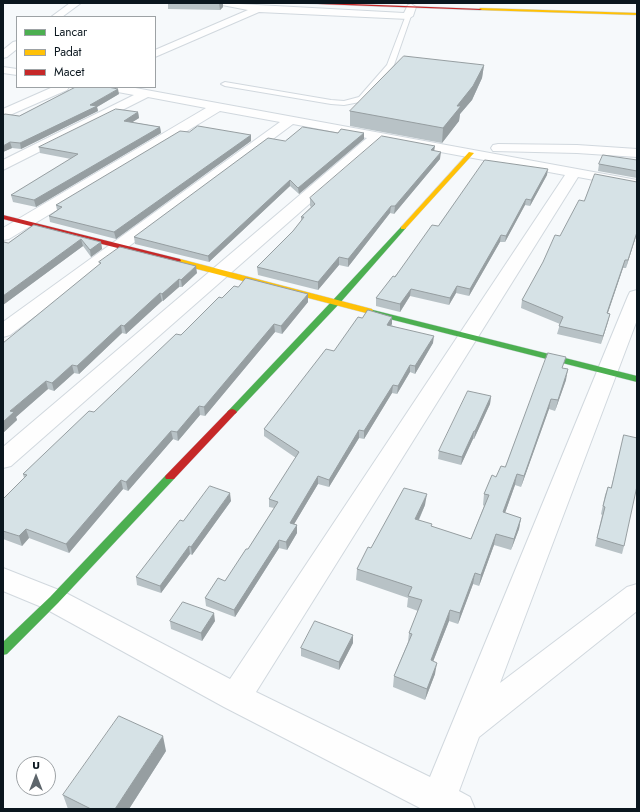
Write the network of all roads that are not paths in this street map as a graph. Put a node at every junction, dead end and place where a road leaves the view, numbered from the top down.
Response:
1 (225, 3) edge
2 (292, 3) edge
3 (79, 6) edge
4 (258, 9) junction
5 (410, 11) junction
6 (637, 14) edge
7 (58, 16) edge
8 (73, 16) edge
9 (15, 40) edge
10 (156, 54) edge
11 (3, 55) edge
12 (16, 56) edge
13 (3, 65) edge
14 (3, 70) edge
15 (16, 72) edge
16 (225, 84) dead end
17 (61, 88) edge
18 (116, 88) edge
19 (145, 94) junction
20 (217, 107) junction
21 (3, 114) edge
22 (291, 120) junction
23 (378, 136) junction
24 (465, 152) junction
25 (637, 153) edge
26 (3, 166) edge
27 (574, 172) junction
28 (637, 184) edge
29 (3, 217) edge
30 (25, 222) junction
31 (3, 235) edge
32 (120, 246) junction
33 (222, 273) junction
34 (637, 296) edge
35 (336, 302) junction
36 (3, 330) edge
37 (469, 336) junction
38 (608, 371) junction
39 (637, 379) edge
40 (3, 460) edge
41 (3, 579) edge
42 (637, 595) edge
43 (54, 600) junction
44 (3, 650) edge
45 (235, 697) junction
46 (466, 728) junction
47 (448, 804) edge

1 - 4 street
2 - 5 street
3 - 7 street
3 - 8 street
4 - 5 street
4 - 10 street
5 - 6 street
5 - 16 lane
9 - 11 street
12 - 13 street
14 - 15 street
17 - 21 street
18 - 19 street
19 - 20 street
19 - 26 street
20 - 22 street
20 - 30 street
22 - 23 street
22 - 32 street
23 - 24 street
23 - 33 street
24 - 25 street
24 - 27 street
24 - 35 street
27 - 28 street
27 - 37 street
29 - 30 street
30 - 31 street
30 - 32 street
32 - 33 street
32 - 36 street
33 - 35 street
33 - 40 street
34 - 38 street
35 - 37 street
35 - 43 street
37 - 38 street
37 - 45 street
38 - 39 street
38 - 46 street
41 - 43 street
42 - 46 street
43 - 44 street
43 - 45 street
45 - 47 street
46 - 47 street

